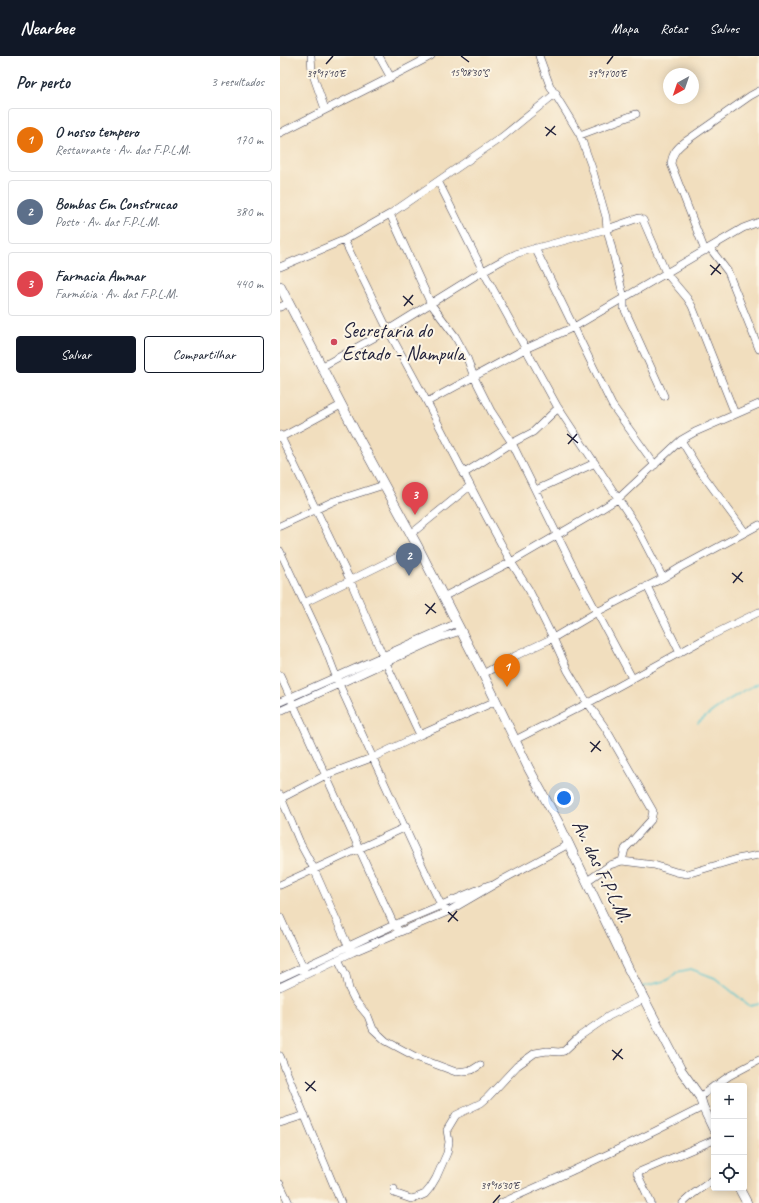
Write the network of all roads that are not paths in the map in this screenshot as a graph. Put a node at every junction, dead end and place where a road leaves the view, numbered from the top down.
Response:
1 (311, 56) edge
2 (379, 56) edge
3 (431, 56) edge
4 (541, 57) edge
5 (391, 78) junction
6 (759, 91) edge
7 (556, 93) junction
8 (325, 109) junction
9 (636, 114) dead end
10 (280, 133) edge
11 (580, 135) junction
12 (438, 182) junction
13 (390, 214) junction
14 (759, 222) edge
15 (608, 229) junction
16 (344, 240) junction
17 (535, 248) junction
18 (708, 249) junction
19 (280, 267) edge
20 (483, 271) junction
21 (666, 273) junction
22 (280, 286) edge
23 (624, 298) junction
24 (289, 303) junction
25 (431, 304) junction
26 (280, 307) edge
27 (574, 327) junction
28 (388, 330) junction
29 (525, 349) junction
30 (759, 349) edge
31 (321, 367) junction
32 (474, 377) junction
33 (664, 396) dead end
34 (427, 402) junction
35 (759, 404) edge
36 (341, 405) junction
37 (558, 408) junction
38 (735, 414) junction
39 (280, 437) edge
40 (681, 440) junction
41 (512, 443) junction
42 (595, 463) junction
43 (654, 465) junction
44 (463, 474) junction
45 (384, 485) junction
46 (470, 486) junction
47 (536, 490) junction
48 (619, 498) junction
49 (315, 509) junction
50 (759, 525) edge
51 (280, 526) edge
52 (745, 532) junction
53 (411, 534) junction
54 (557, 535) junction
55 (418, 547) junction
56 (280, 551) edge
57 (511, 562) junction
58 (663, 578) junction
59 (350, 580) junction
60 (647, 586) junction
61 (443, 597) junction
62 (304, 603) junction
63 (597, 612) junction
64 (759, 612) edge
65 (459, 627) junction
66 (553, 638) junction
67 (680, 653) junction
68 (383, 656) junction
69 (386, 663) junction
70 (483, 674) junction
71 (280, 675) edge
72 (336, 676) junction
73 (632, 678) junction
74 (340, 684) junction
75 (290, 698) junction
76 (496, 701) junction
77 (280, 702) edge
78 (588, 703) junction
79 (293, 705) junction
80 (280, 711) edge
81 (420, 735) junction
82 (515, 740) junction
83 (374, 758) junction
84 (326, 776) junction
85 (280, 797) edge
86 (406, 827) junction
87 (569, 844) junction
88 (359, 848) junction
89 (759, 855) edge
90 (622, 861) junction
91 (314, 869) junction
92 (502, 880) junction
93 (587, 881) junction
94 (280, 885) edge
95 (441, 905) junction
96 (447, 912) junction
97 (280, 917) edge
98 (394, 925) junction
99 (400, 932) junction
100 (348, 946) junction
101 (353, 952) junction
102 (338, 959) junction
103 (305, 971) junction
104 (280, 978) edge
105 (280, 987) edge
106 (644, 999) junction
107 (280, 1056) edge
108 (759, 1060) edge
109 (480, 1065) dead end
110 (718, 1083) edge
111 (711, 1088) edge
112 (700, 1096) junction
113 (703, 1107) junction
114 (304, 1115) junction
115 (280, 1123) edge
116 (711, 1124) edge
117 (711, 1141) edge
118 (711, 1181) edge
119 (280, 1184) edge
120 (394, 1189) dead end
121 (741, 1191) edge
122 (289, 1203) edge
123 (341, 1203) edge
124 (501, 1203) edge
125 (651, 1203) edge
126 (683, 1203) edge
127 (747, 1203) edge

1 - 8 street
2 - 5 street
3 - 5 street
4 - 7 street
5 - 8 street
6 - 18 street
7 - 11 street
7 - 12 street
8 - 10 street
9 - 11 street
11 - 15 street
12 - 13 street
12 - 20 street
13 - 16 street
13 - 25 street
14 - 18 street
15 - 17 street
15 - 21 street
15 - 23 street
16 - 19 street
16 - 28 street
17 - 20 street
17 - 27 street
18 - 21 street
18 - 30 street
20 - 25 street
20 - 29 street
21 - 23 street
21 - 38 street
22 - 24 main road, Av. das F.P.L.M.
23 - 27 street
23 - 33 street
24 - 26 street
24 - 31 main road, Av. das F.P.L.M.
25 - 28 street
25 - 32 street
27 - 29 street
27 - 43 street
28 - 31 street
28 - 34 street
29 - 32 street
29 - 37 street
31 - 36 main road, Av. das F.P.L.M.
32 - 34 street
32 - 41 street
34 - 44 street
35 - 38 street
36 - 39 street
36 - 45 main road, Av. das F.P.L.M.
37 - 41 street
37 - 42 street
38 - 40 street
39 - 49 street
40 - 43 street
40 - 52 street
41 - 44 street
41 - 47 street
42 - 47 street
42 - 48 street
43 - 48 street
44 - 46 street
45 - 49 street
45 - 53 main road, Av. das F.P.L.M.
46 - 53 street
46 - 57 street
47 - 54 street
48 - 54 street
48 - 58 street
49 - 51 street
49 - 59 street
50 - 52 street
52 - 58 street
53 - 55 main road, Av. das F.P.L.M.
54 - 57 street
54 - 63 street
55 - 59 street
55 - 61 main road, Av. das F.P.L.M.
56 - 62 street
57 - 61 street
57 - 66 street
58 - 60 street
59 - 62 street
59 - 68 street
60 - 63 street
60 - 67 street
61 - 65 main road, Av. das F.P.L.M.
62 - 72 street
63 - 66 street
63 - 73 street
64 - 67 street
65 - 68 street
65 - 69 street
65 - 70 main road, Av. das F.P.L.M.
66 - 70 street
66 - 78 street
67 - 73 street
68 - 69 street
68 - 72 street
69 - 74 street
69 - 81 street
70 - 76 main road, Av. das F.P.L.M.
71 - 75 street
72 - 74 street
72 - 75 street
73 - 78 street
74 - 79 street
74 - 83 street
75 - 77 street
75 - 79 street
76 - 81 street
76 - 82 main road, Av. das F.P.L.M.
78 - 82 street
78 - 90 street
79 - 80 street
79 - 84 street
81 - 83 street
82 - 87 main road, Av. das F.P.L.M.
83 - 84 street
83 - 86 street
84 - 85 street
84 - 88 street
85 - 91 street
86 - 88 street
86 - 95 street
87 - 92 street
87 - 93 main road, Av. das F.P.L.M.
88 - 91 street
88 - 98 street
89 - 90 street
90 - 93 street
91 - 94 street
91 - 100 street
92 - 95 street
92 - 96 street
93 - 106 main road, Av. das F.P.L.M.
95 - 96 street
95 - 98 street
96 - 99 street
97 - 103 street
98 - 99 street
98 - 100 street
99 - 101 street
100 - 101 street
100 - 103 street
101 - 102 street
102 - 103 street
102 - 109 street
103 - 104 street
103 - 105 street
106 - 112 main road, Av. das F.P.L.M.
106 - 120 street
107 - 114 street
108 - 110 street
111 - 112 street
112 - 113 main road, Av. das F.P.L.M.
113 - 116 main road, Av. das F.P.L.M.
113 - 124 street
114 - 115 street
114 - 123 street
117 - 125 street
118 - 126 street
119 - 122 street
121 - 127 main road

